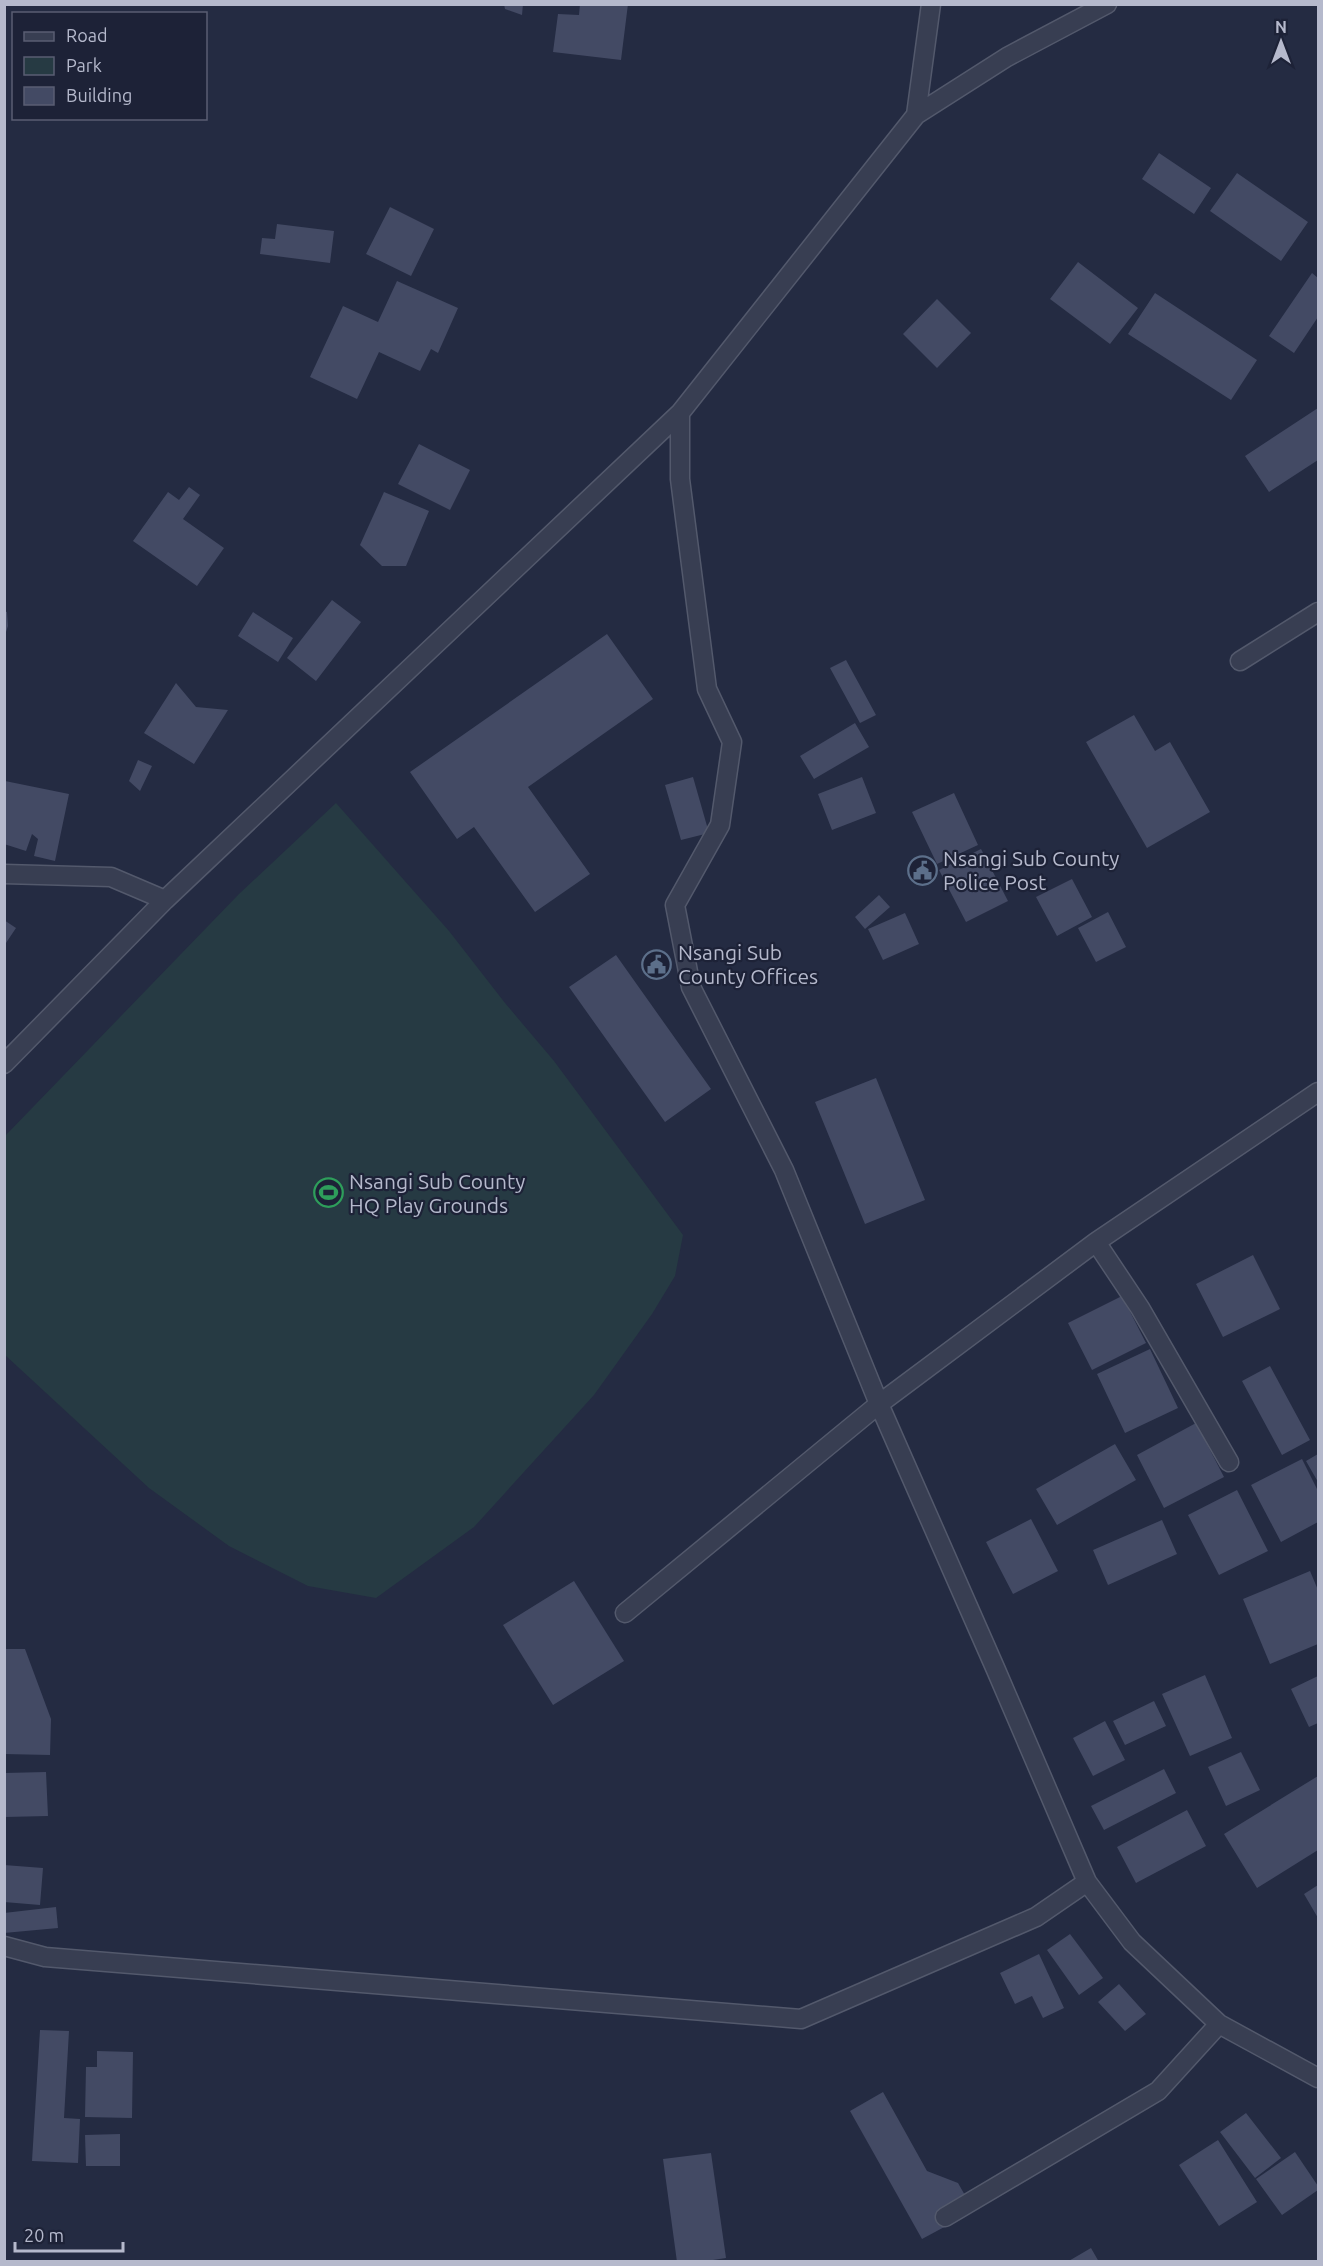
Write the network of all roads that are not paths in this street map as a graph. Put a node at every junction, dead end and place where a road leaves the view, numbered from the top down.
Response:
1 (931, 4) edge
2 (1107, 4) edge
3 (916, 115) junction
4 (680, 413) junction
5 (1318, 612) edge
6 (1240, 661) dead end
7 (4, 874) edge
8 (165, 900) junction
9 (4, 1064) edge
10 (1318, 1092) edge
11 (1096, 1242) junction
12 (879, 1404) junction
13 (1229, 1462) dead end
14 (625, 1613) dead end
15 (1087, 1882) junction
16 (4, 1946) edge
17 (1219, 2024) junction
18 (1318, 2078) edge
19 (945, 2217) dead end

1 - 3 street
2 - 3 street
3 - 4 street
4 - 8 street
4 - 12 street
5 - 6 street
7 - 8 street
8 - 9 street
10 - 11 street
11 - 12 street
11 - 13 street
12 - 14 street
12 - 15 street
15 - 16 street
15 - 17 street
17 - 18 street
17 - 19 street

